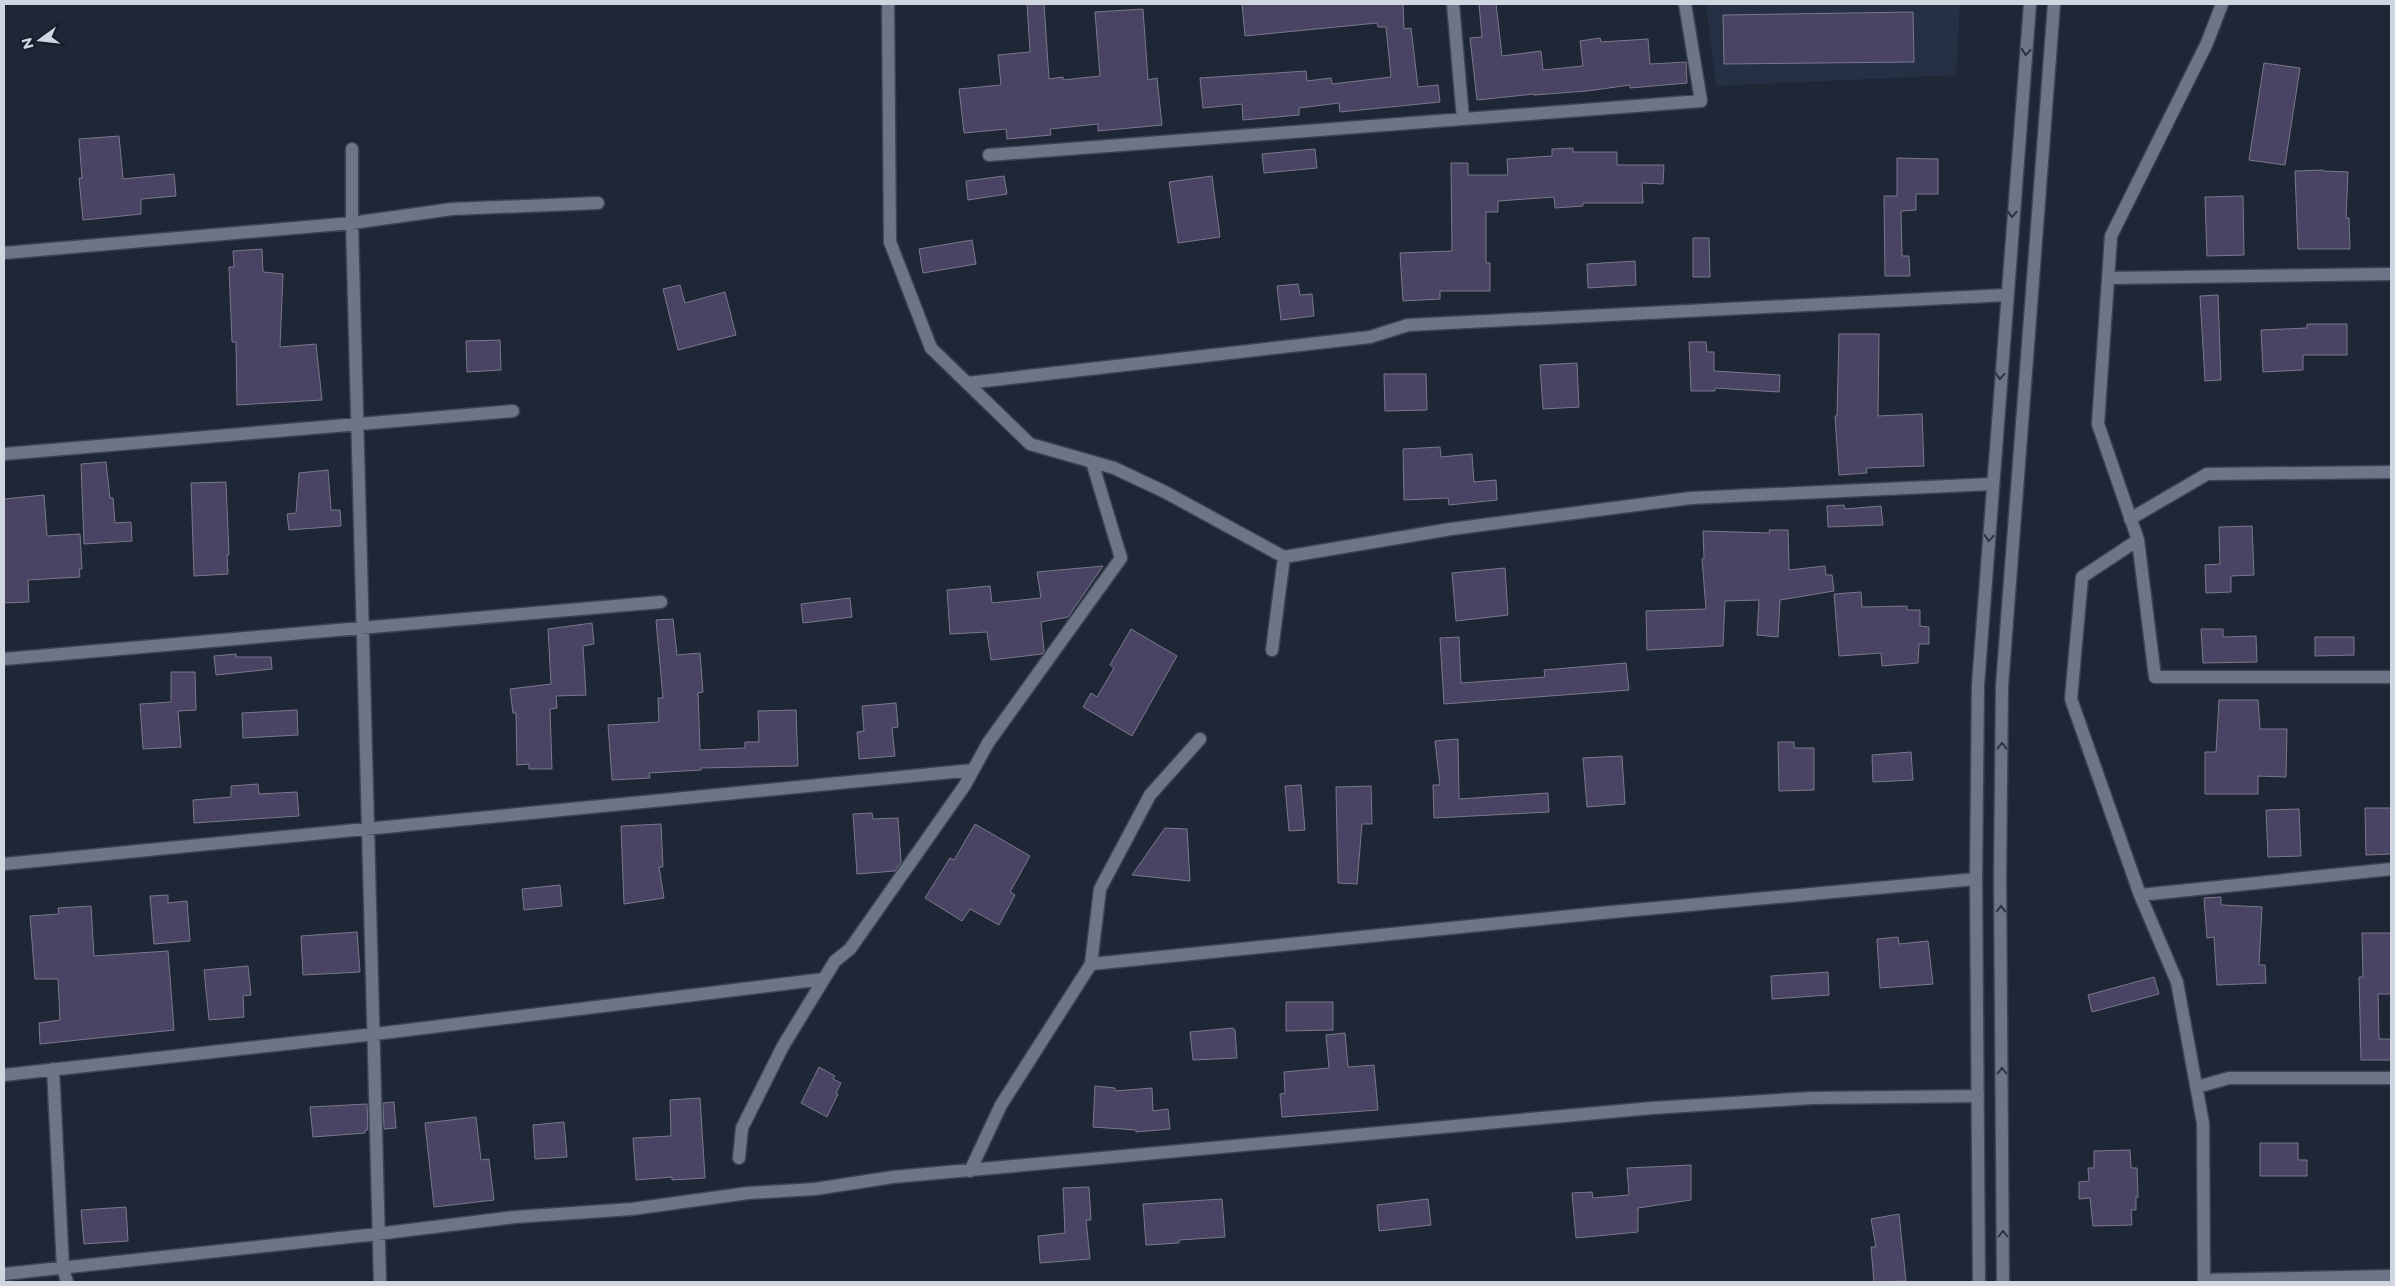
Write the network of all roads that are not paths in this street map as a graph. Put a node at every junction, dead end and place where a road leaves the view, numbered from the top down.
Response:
1 (888, 4) edge
2 (1453, 4) edge
3 (1685, 4) edge
4 (2030, 4) edge
5 (2054, 4) edge
6 (2222, 4) edge
7 (1463, 119) junction
8 (352, 149) dead end
9 (989, 155) dead end
10 (598, 203) dead end
11 (352, 223) junction
12 (4, 253) edge
13 (2391, 274) edge
14 (2108, 278) junction
15 (2006, 295) junction
16 (967, 383) junction
17 (513, 412) dead end
18 (359, 425) junction
19 (4, 454) edge
20 (1092, 462) junction
21 (2391, 472) edge
22 (1992, 484) junction
23 (2130, 518) junction
24 (2138, 540) junction
25 (1284, 557) junction
26 (660, 602) dead end
27 (364, 627) junction
28 (1272, 650) dead end
29 (4, 659) edge
30 (2391, 677) edge
31 (1200, 740) dead end
32 (973, 770) junction
33 (369, 830) junction
34 (4, 864) edge
35 (2391, 869) edge
36 (1976, 879) junction
37 (2140, 895) junction
38 (1091, 964) junction
39 (824, 979) junction
40 (375, 1034) junction
41 (53, 1069) junction
42 (4, 1075) edge
43 (2391, 1078) edge
44 (2197, 1087) junction
45 (1978, 1096) junction
46 (739, 1158) dead end
47 (970, 1171) junction
48 (377, 1234) junction
49 (63, 1268) junction
50 (4, 1274) edge
51 (2391, 1276) edge
52 (2204, 1281) edge
53 (67, 1282) edge
54 (380, 1282) edge
55 (1979, 1282) edge
56 (2003, 1282) edge

1 - 16 street
2 - 7 street
3 - 7 street
4 -> 15 street
56 -> 5 street
6 - 14 street
7 - 9 street
8 - 11 street
10 - 11 street
11 - 12 street
11 - 18 street
13 - 14 street
14 - 23 street
15 - 16 street
15 -> 22 street
16 - 20 street
17 - 18 street
18 - 19 street
18 - 27 street
20 - 25 street
20 - 32 street
21 - 23 street
22 - 25 street
22 -> 36 street
23 - 24 street
24 - 30 street
24 - 37 street
25 - 28 street
26 - 27 street
27 - 29 street
27 - 33 street
31 - 38 street
32 - 33 street
32 - 39 street
33 - 34 street
33 - 40 street
35 - 37 street
36 - 38 street
36 - 45 street
37 - 44 street
38 - 47 street
39 - 40 street
39 - 46 street
40 - 41 street
40 - 48 street
41 - 42 street
41 - 49 street
43 - 44 street
44 - 52 street
45 - 47 street
45 - 55 street
47 - 48 street
48 - 49 street
48 - 54 street
49 - 50 street
49 - 53 street
51 - 52 street

